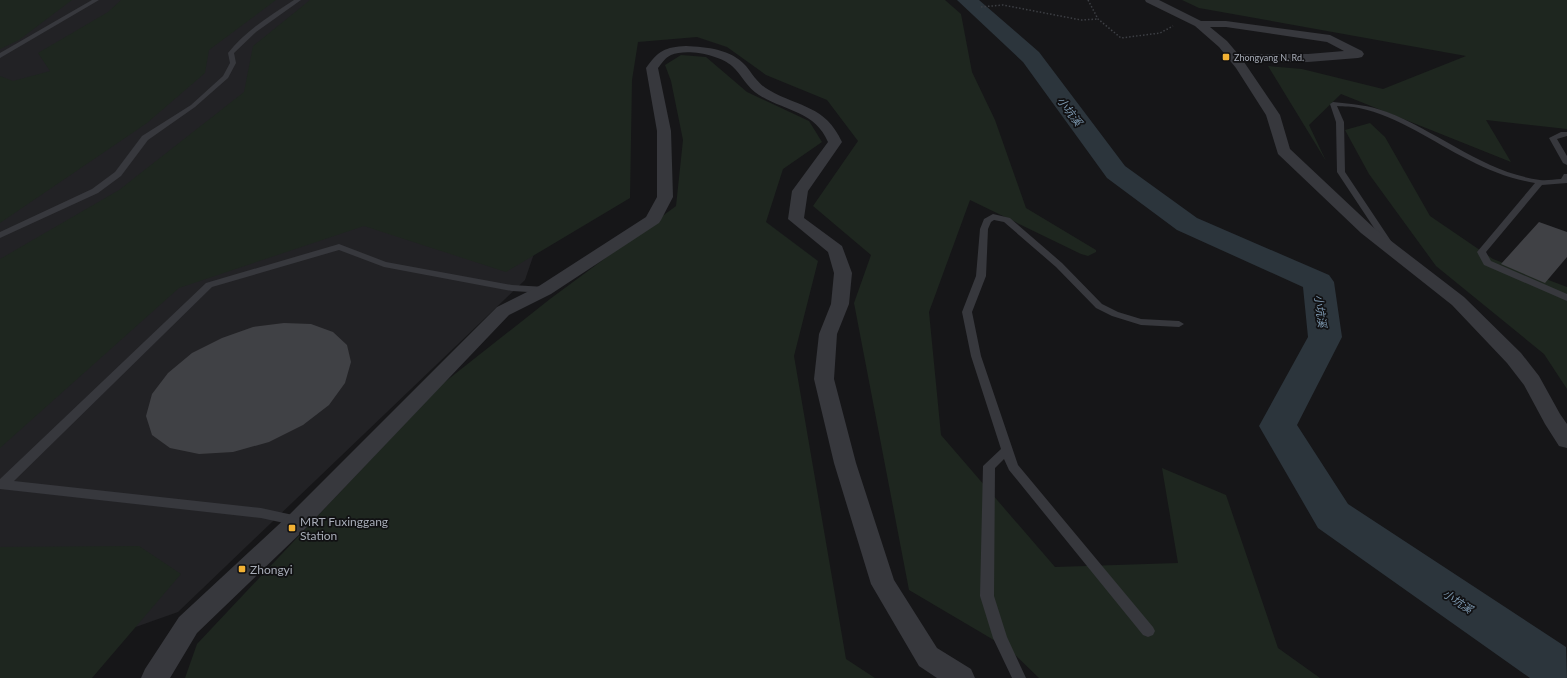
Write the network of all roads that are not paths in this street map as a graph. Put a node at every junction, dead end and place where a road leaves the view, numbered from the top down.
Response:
1 (96, 0) edge
2 (298, 0) edge
3 (1150, 0) edge
4 (1199, 24) junction
5 (0, 56) edge
6 (1233, 58) junction
7 (1567, 134) edge
8 (1567, 163) edge
9 (1567, 176) edge
10 (1540, 182) junction
11 (0, 235) edge
12 (1393, 251) junction
13 (545, 290) junction
14 (1567, 298) edge
15 (1179, 324) dead end
16 (1567, 440) edge
17 (1007, 450) junction
18 (1, 484) edge
19 (298, 521) junction
20 (1148, 631) dead end
21 (155, 678) edge
22 (961, 678) edge
23 (1019, 678) edge

1 - 5 lane
2 - 11 lane
3 - 4 street
4 - 6 street
4 - 6 street
6 - 12 street
7 - 8 lane
9 - 10 lane
10 - 12 lane
10 - 14 lane
12 - 16 street
13 - 18 lane
13 - 19 street
13 - 22 street
15 - 17 lane
17 - 20 lane
17 - 23 lane
18 - 19 lane
19 - 21 street

